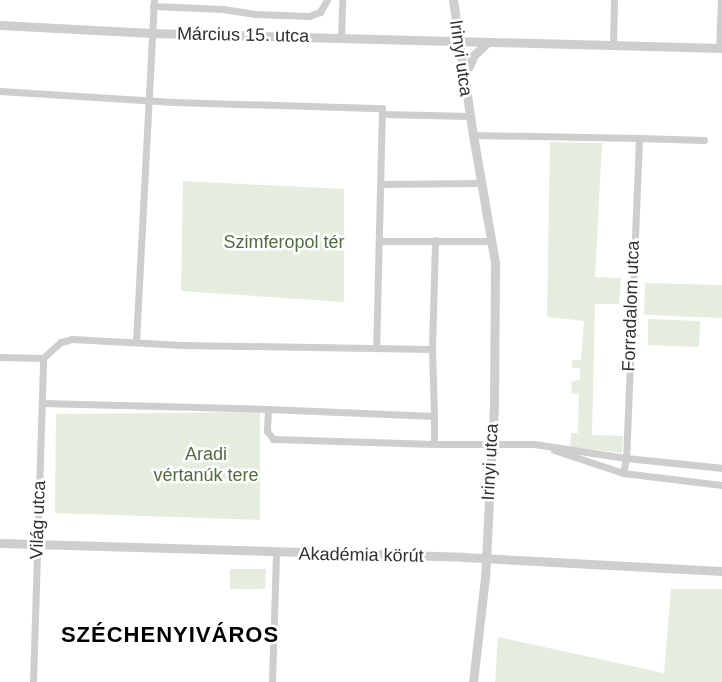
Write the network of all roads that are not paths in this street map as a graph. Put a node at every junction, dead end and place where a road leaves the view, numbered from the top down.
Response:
1 (327, 0) edge
2 (342, 0) edge
3 (453, 0) edge
4 (614, 0) edge
5 (721, 0) edge
6 (153, 3) edge
7 (0, 25) edge
8 (152, 34) junction
9 (341, 37) junction
10 (458, 41) junction
11 (487, 42) junction
12 (612, 45) junction
13 (721, 48) edge
14 (464, 78) junction
15 (0, 91) edge
16 (149, 101) junction
17 (382, 114) junction
18 (470, 116) junction
19 (473, 135) junction
20 (639, 138) junction
21 (704, 140) dead end
22 (480, 183) junction
23 (381, 184) junction
24 (436, 240) junction
25 (379, 241) junction
26 (491, 241) junction
27 (136, 342) junction
28 (376, 348) junction
29 (432, 349) junction
30 (0, 357) edge
31 (43, 358) junction
32 (42, 404) junction
33 (268, 409) junction
34 (434, 416) junction
35 (434, 444) junction
36 (534, 444) junction
37 (492, 445) junction
38 (626, 458) junction
39 (722, 468) edge
40 (623, 473) junction
41 (722, 485) edge
42 (0, 542) edge
43 (37, 543) junction
44 (276, 552) junction
45 (486, 558) junction
46 (722, 571) edge
47 (33, 682) edge
48 (272, 682) edge
49 (473, 682) edge

1 - 6 street
2 - 9 street
3 - 10 street, Irinyi utca
4 - 12 street
5 - 13 street, Március 15. utca
6 - 8 street
7 - 8 street, Március 15. utca
8 - 9 street, Március 15. utca
8 - 16 street
9 - 10 street, Március 15. utca
10 - 11 street, Március 15. utca
10 - 14 street, Irinyi utca
11 - 12 street, Március 15. utca
11 - 14 street
12 - 13 street, Március 15. utca
14 - 18 street, Irinyi utca
15 - 16 street
16 - 17 street
16 - 27 street
17 - 18 street, Irinyi utca
17 - 23 street
18 - 19 street, Irinyi utca
19 - 20 street
19 - 22 street, Irinyi utca
20 - 21 street
20 - 38 street, Forradalom utca
22 - 23 street
22 - 26 street, Irinyi utca
23 - 25 street
24 - 25 street
24 - 26 street
24 - 29 street
25 - 28 street
26 - 37 street, Irinyi utca
27 - 28 street
27 - 31 street
28 - 29 street
29 - 34 street
30 - 31 street
31 - 32 street, Világ utca
32 - 33 street
32 - 43 street, Világ utca
33 - 34 street
33 - 35 street
34 - 35 street
35 - 37 street
36 - 37 street
36 - 38 street
36 - 40 street
37 - 45 street, Irinyi utca
38 - 39 street
38 - 40 street, Forradalom utca
40 - 41 street
42 - 43 street, Akadémia körút
43 - 44 street, Akadémia körút
43 - 47 street, Világ utca
44 - 45 street, Akadémia körút
44 - 48 street
45 - 46 street, Akadémia körút
45 - 49 street, Irinyi utca

